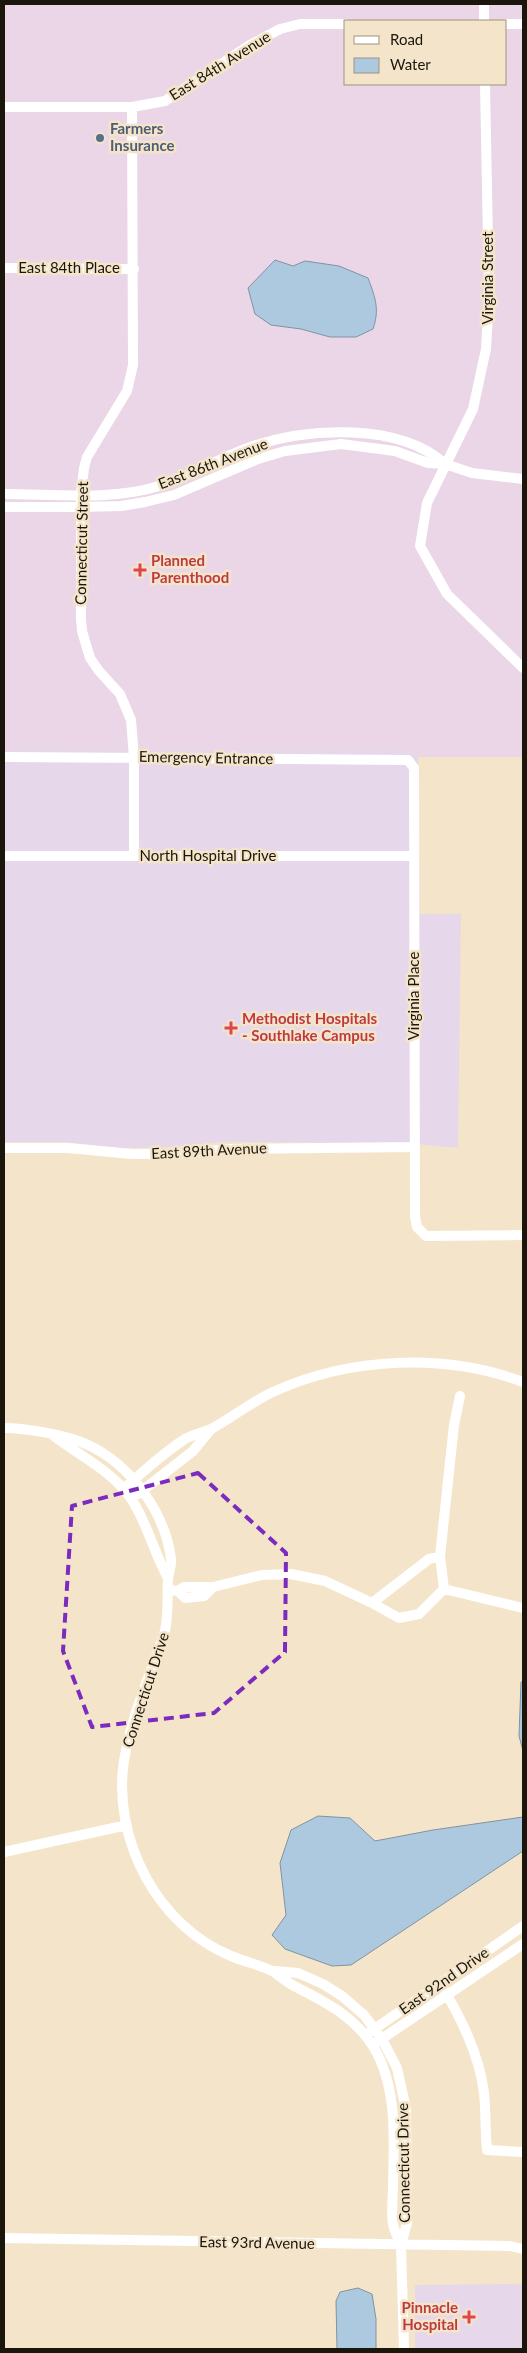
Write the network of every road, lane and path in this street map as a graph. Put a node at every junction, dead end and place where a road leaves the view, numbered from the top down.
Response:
1 (484, 4) edge
2 (484, 20) edge
3 (344, 24) edge
4 (507, 24) edge
5 (523, 24) edge
6 (486, 85) edge
7 (4, 107) edge
8 (132, 107) junction
9 (4, 268) edge
10 (134, 269) junction
11 (445, 464) junction
12 (523, 479) edge
13 (4, 494) edge
14 (81, 494) junction
15 (4, 507) edge
16 (81, 508) junction
17 (523, 668) edge
18 (4, 757) edge
19 (134, 757) junction
20 (408, 760) joint
21 (4, 856) edge
22 (134, 856) junction
23 (413, 856) junction
24 (4, 1148) edge
25 (415, 1148) junction
26 (523, 1236) edge
27 (523, 1382) edge
28 (460, 1396) dead end
29 (4, 1428) edge
30 (212, 1429) junction
31 (54, 1436) junction
32 (134, 1480) junction
33 (123, 1489) junction
34 (143, 1490) junction
35 (131, 1498) junction
36 (440, 1556) junction
37 (168, 1578) junction
38 (444, 1589) junction
39 (173, 1591) junction
40 (372, 1604) junction
41 (523, 1608) edge
42 (127, 1825) junction
43 (4, 1852) edge
44 (523, 1926) edge
45 (523, 1944) edge
46 (273, 1971) junction
47 (440, 1983) junction
48 (447, 1994) junction
49 (374, 2029) junction
50 (364, 2035) junction
51 (382, 2039) junction
52 (372, 2046) junction
53 (523, 2152) edge
54 (4, 2238) edge
55 (523, 2244) edge
56 (401, 2245) junction
57 (510, 2246) junction
58 (523, 2248) edge
59 (404, 2349) edge

1 - 2 street
3 - 8 street, East 84th Avenue
4 - 5 street
6 - 11 street, Virginia Street
7 - 8 street, East 84th Avenue
8 - 10 street, Connecticut Street
9 - 10 street, East 84th Place
10 - 14 street, Connecticut Street
11 - 12 street, East 86th Avenue
11 - 14 street, East 86th Avenue
11 - 16 street, East 86th Avenue
11 - 17 street, Virginia Street
13 - 14 street, East 86th Avenue
14 - 16 street, Connecticut Street
15 - 16 street, East 86th Avenue
16 - 19 street, Connecticut Street
18 - 19 street, Emergency Entrance
19 - 20 street, Emergency Entrance
19 - 22 street, Connecticut Street
20 - 23 street, Virginia Place
21 - 22 street, North Hospital Drive
22 - 23 street, North Hospital Drive
23 - 25 street, Virginia Place
24 - 25 street, East 89th Avenue
25 - 26 street, Virginia Place
27 - 30 street
28 - 36 street
29 - 31 street, Connecticut Drive
30 - 32 street
30 - 34 street
31 - 32 street, Connecticut Drive
31 - 33 street, Connecticut Drive
32 - 33 street
32 - 34 street, Connecticut Drive
33 - 35 street, Connecticut Drive
34 - 35 street
34 - 37 street, Connecticut Drive
35 - 37 street, Connecticut Drive
36 - 38 street
36 - 40 street
37 - 39 street, Connecticut Drive
38 - 40 street
38 - 41 street
39 - 40 street
39 - 42 street, Connecticut Drive
42 - 43 street
42 - 46 street, Connecticut Drive
44 - 47 street, East 92nd Drive
45 - 48 street, East 92nd Drive
46 - 49 street, Connecticut Drive
46 - 50 street, Connecticut Drive
47 - 48 street
47 - 49 street, East 92nd Drive
48 - 51 street, East 92nd Drive
48 - 53 street
49 - 50 street, East 92nd Drive
49 - 51 street, Connecticut Drive
50 - 52 street, Connecticut Drive
51 - 52 street, East 92nd Drive
51 - 56 street, Connecticut Drive
52 - 56 street, Connecticut Drive
54 - 56 street, East 93rd Avenue
55 - 57 street, East 93rd Avenue
56 - 57 street, East 93rd Avenue
56 - 59 street, Connecticut Drive
57 - 58 street, East 93rd Avenue

